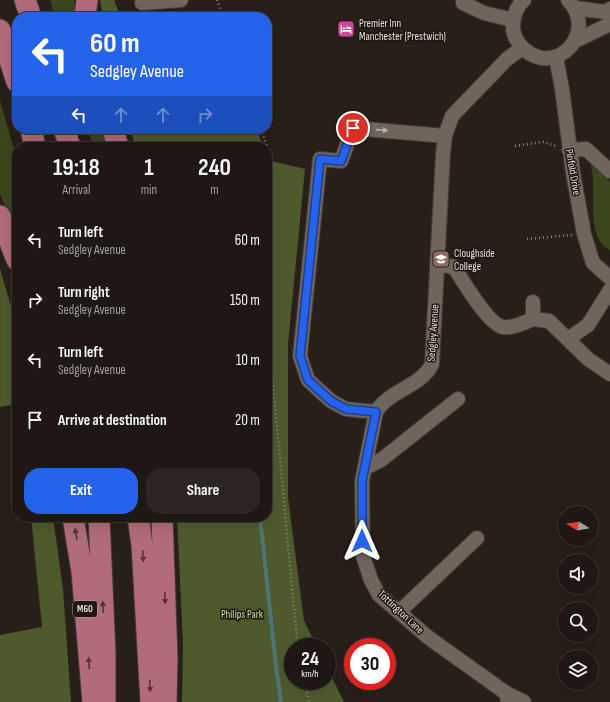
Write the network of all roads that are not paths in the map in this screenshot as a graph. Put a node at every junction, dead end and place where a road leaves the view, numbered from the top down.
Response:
1 (25, 0) edge
2 (81, 0) edge
3 (87, 0) edge
4 (181, 0) edge
5 (463, 0) edge
6 (524, 0) edge
7 (142, 3) dead end
8 (572, 4) edge
9 (610, 9) edge
10 (29, 12) edge
11 (83, 12) edge
12 (85, 12) edge
13 (513, 20) junction
14 (610, 24) edge
15 (0, 30) edge
16 (575, 41) junction
17 (522, 48) junction
18 (556, 57) junction
19 (12, 67) edge
20 (445, 136) junction
21 (569, 150) junction
22 (610, 171) edge
23 (0, 216) edge
24 (12, 247) edge
25 (437, 264) junction
26 (610, 278) edge
27 (610, 290) edge
28 (533, 302) dead end
29 (533, 319) junction
30 (568, 339) junction
31 (610, 374) edge
32 (458, 399) dead end
33 (376, 412) junction
34 (365, 468) junction
35 (74, 522) edge
36 (99, 522) edge
37 (139, 522) edge
38 (162, 522) edge
39 (477, 538) dead end
40 (399, 612) junction
41 (507, 697) edge
42 (93, 702) edge
43 (105, 702) edge
44 (151, 702) edge
45 (166, 702) edge
46 (524, 702) edge

1 - 10 highway
2 - 11 highway
3 - 12 highway
4 - 7 street
5 - 13 street
6 - 13 street
8 - 9 street
8 - 16 street
13 - 17 street
14 - 16 street
15 - 19 highway
16 - 18 street
17 - 18 street
17 - 20 street, Sedgley Avenue
18 - 21 street, Pinfold Drive
20 - 25 street, Sedgley Avenue
33 -> 20 street
21 - 22 street
21 - 26 street, Pinfold Drive
23 - 24 highway
25 - 29 street
25 - 33 street, Sedgley Avenue
27 - 30 street
28 - 29 street
29 - 30 street
30 - 31 street
32 - 34 street
33 - 34 street, Tottington Lane
34 - 40 street, Tottington Lane
42 -> 35 highway, M60
43 -> 36 highway, M60
37 -> 44 highway
38 -> 45 highway
39 - 40 street
40 - 41 street, Tottington Lane
41 - 46 street, Tottington Lane

